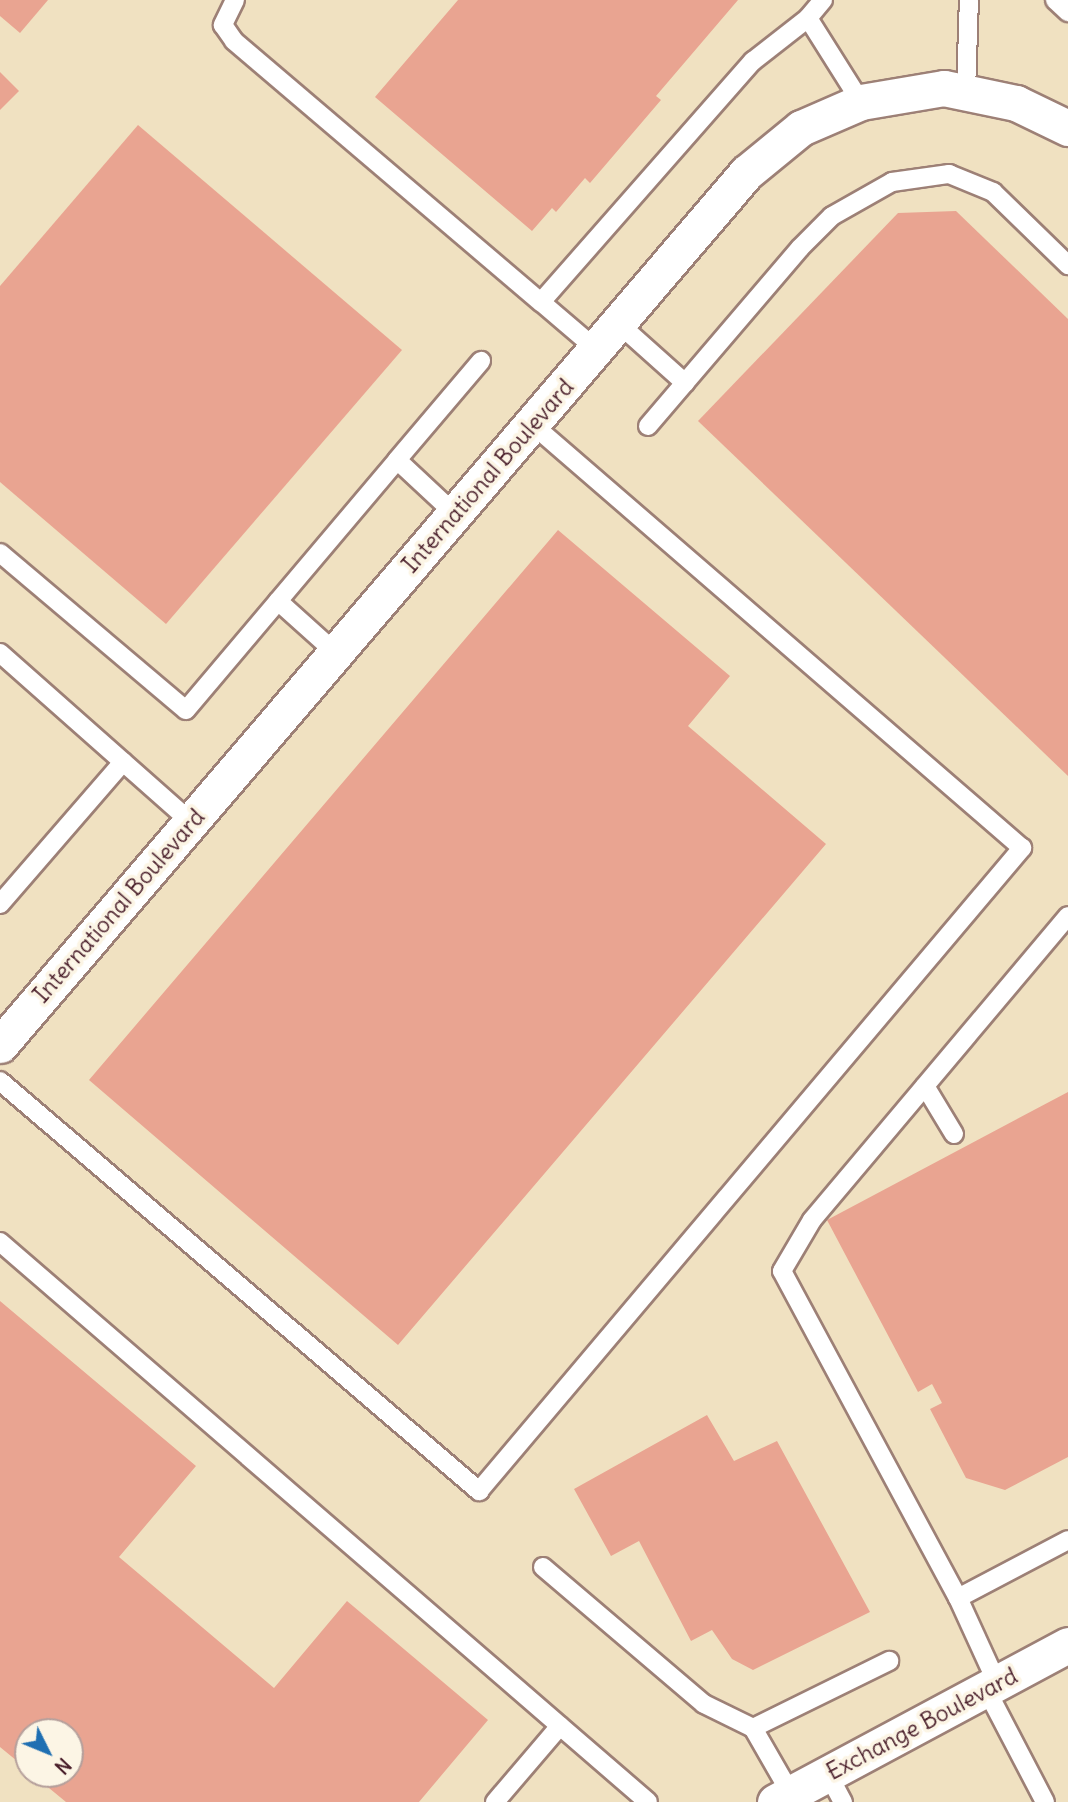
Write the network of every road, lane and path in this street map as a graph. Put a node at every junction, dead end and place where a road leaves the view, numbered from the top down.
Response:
1 (235, 0) edge
2 (822, 0) edge
3 (969, 0) edge
4 (1055, 0) edge
5 (1068, 12) edge
6 (808, 18) junction
7 (966, 93) junction
8 (862, 102) junction
9 (1068, 128) edge
10 (1068, 265) edge
11 (541, 302) junction
12 (607, 336) junction
13 (481, 361) dead end
14 (685, 383) junction
15 (532, 424) junction
16 (648, 426) dead end
17 (397, 460) junction
18 (456, 514) junction
19 (0, 554) edge
20 (278, 601) junction
21 (0, 653) edge
22 (336, 653) junction
23 (123, 762) junction
24 (191, 822) junction
25 (0, 904) edge
26 (1068, 916) edge
27 (0, 1045) edge
28 (0, 1081) edge
29 (925, 1086) junction
30 (954, 1134) dead end
31 (0, 1242) edge
32 (1068, 1539) edge
33 (543, 1567) dead end
34 (958, 1598) junction
35 (1068, 1645) edge
36 (888, 1661) dead end
37 (992, 1686) junction
38 (560, 1726) junction
39 (753, 1728) junction
40 (835, 1788) edge
41 (783, 1798) edge
42 (495, 1802) edge
43 (648, 1802) edge
44 (1045, 1802) edge

1 - 11 lane
2 - 6 lane
3 - 7 lane
4 - 5 lane
6 - 8 lane
6 - 11 lane
7 - 8 street, International Boulevard
7 - 9 street, International Boulevard
8 - 12 street, International Boulevard
10 - 14 lane
11 - 12 lane
12 - 14 lane
12 - 15 street, International Boulevard
13 - 17 lane
14 - 16 lane
15 - 18 street, International Boulevard
15 - 28 lane
17 - 18 lane
17 - 20 lane
18 - 22 street, International Boulevard
19 - 20 lane
20 - 22 lane
21 - 23 lane
22 - 24 street, International Boulevard
23 - 24 lane
23 - 25 lane
24 - 27 street, International Boulevard
26 - 29 lane
29 - 30 lane
29 - 34 lane
31 - 38 lane
32 - 34 lane
33 - 39 lane
34 - 37 lane
35 - 37 street, Exchange Boulevard
36 - 39 lane
37 - 40 street, Exchange Boulevard
37 - 44 lane
38 - 42 lane
38 - 43 lane
39 - 41 lane
40 - 41 street, Exchange Boulevard

